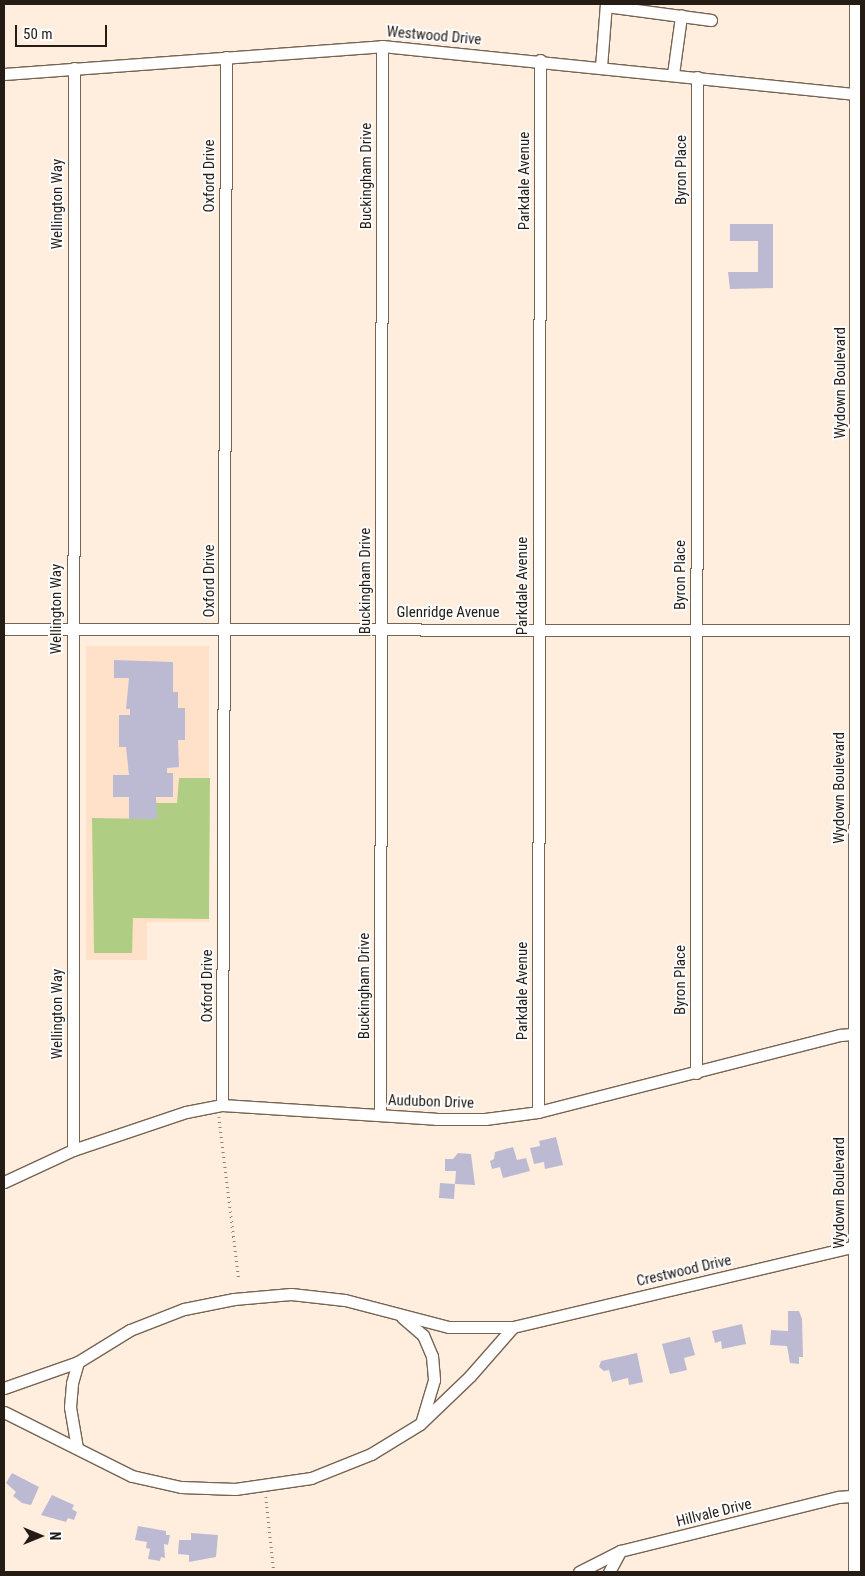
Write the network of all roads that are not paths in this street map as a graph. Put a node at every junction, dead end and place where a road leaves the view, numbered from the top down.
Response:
1 (855, 4) edge
2 (606, 5) edge
3 (681, 16) junction
4 (710, 20) dead end
5 (382, 46) junction
6 (226, 57) junction
7 (540, 60) junction
8 (602, 67) junction
9 (74, 68) junction
10 (4, 74) edge
11 (673, 74) junction
12 (697, 77) junction
13 (859, 95) edge
14 (858, 165) edge
15 (381, 628) junction
16 (696, 628) junction
17 (4, 629) edge
18 (72, 629) junction
19 (225, 629) junction
20 (538, 629) junction
21 (858, 630) edge
22 (858, 751) edge
23 (858, 1033) edge
24 (858, 1059) edge
25 (696, 1072) junction
26 (220, 1105) junction
27 (538, 1112) junction
28 (380, 1115) junction
29 (73, 1150) junction
30 (4, 1182) edge
31 (858, 1245) edge
32 (400, 1315) junction
33 (513, 1327) junction
34 (78, 1362) junction
35 (4, 1388) edge
36 (4, 1412) edge
37 (420, 1424) junction
38 (77, 1448) junction
39 (858, 1495) edge
40 (620, 1551) junction
41 (858, 1553) edge
42 (579, 1572) edge
43 (609, 1572) edge
44 (854, 1572) edge

1 - 13 street, Wydown Boulevard
2 - 3 street
2 - 8 street
3 - 4 street
3 - 11 street
5 - 6 street, Westwood Drive
5 - 7 street, Westwood Drive
5 - 15 street, Buckingham Drive
6 - 9 street, Westwood Drive
6 - 19 street, Oxford Drive
7 - 8 street, Westwood Drive
7 - 20 street, Parkdale Avenue
8 - 11 street, Westwood Drive
9 - 10 street, Westwood Drive
9 - 18 street, Wellington Way
11 - 12 street, Westwood Drive
12 - 13 street, Westwood Drive
12 - 16 street, Byron Place
13 - 14 street, Wydown Boulevard
14 - 21 street, Wydown Boulevard
15 - 19 street, Glenridge Avenue
15 - 20 street, Glenridge Avenue
15 - 28 street, Buckingham Drive
16 - 20 street, Glenridge Avenue
16 - 21 street, Glenridge Avenue
16 - 25 street, Byron Place
17 - 18 street, Glenridge Avenue
18 - 19 street, Glenridge Avenue
18 - 29 street, Wellington Way
19 - 26 street, Oxford Drive
20 - 27 street, Parkdale Avenue
21 - 22 street, Wydown Boulevard
22 - 23 street, Wydown Boulevard
23 - 24 street, Wydown Boulevard
23 - 25 street, Audubon Drive
24 - 31 street, Wydown Boulevard
25 - 27 street, Audubon Drive
26 - 28 street, Audubon Drive
26 - 29 street, Audubon Drive
27 - 28 street, Audubon Drive
29 - 30 street, Audubon Drive
31 - 33 street, Crestwood Drive
31 - 39 street, Wydown Boulevard
32 - 33 street, Crestwood Drive
32 - 34 street, Crestwood Drive
32 - 37 street, Crestwood Drive
33 - 37 street
34 - 35 street, Crestwood Drive
34 - 38 street
36 - 38 street
37 - 38 street
39 - 40 street, Hillvale Drive
39 - 41 street, Wydown Boulevard
40 - 42 street, Hillvale Drive
40 - 43 street
41 - 44 street, Wydown Boulevard

